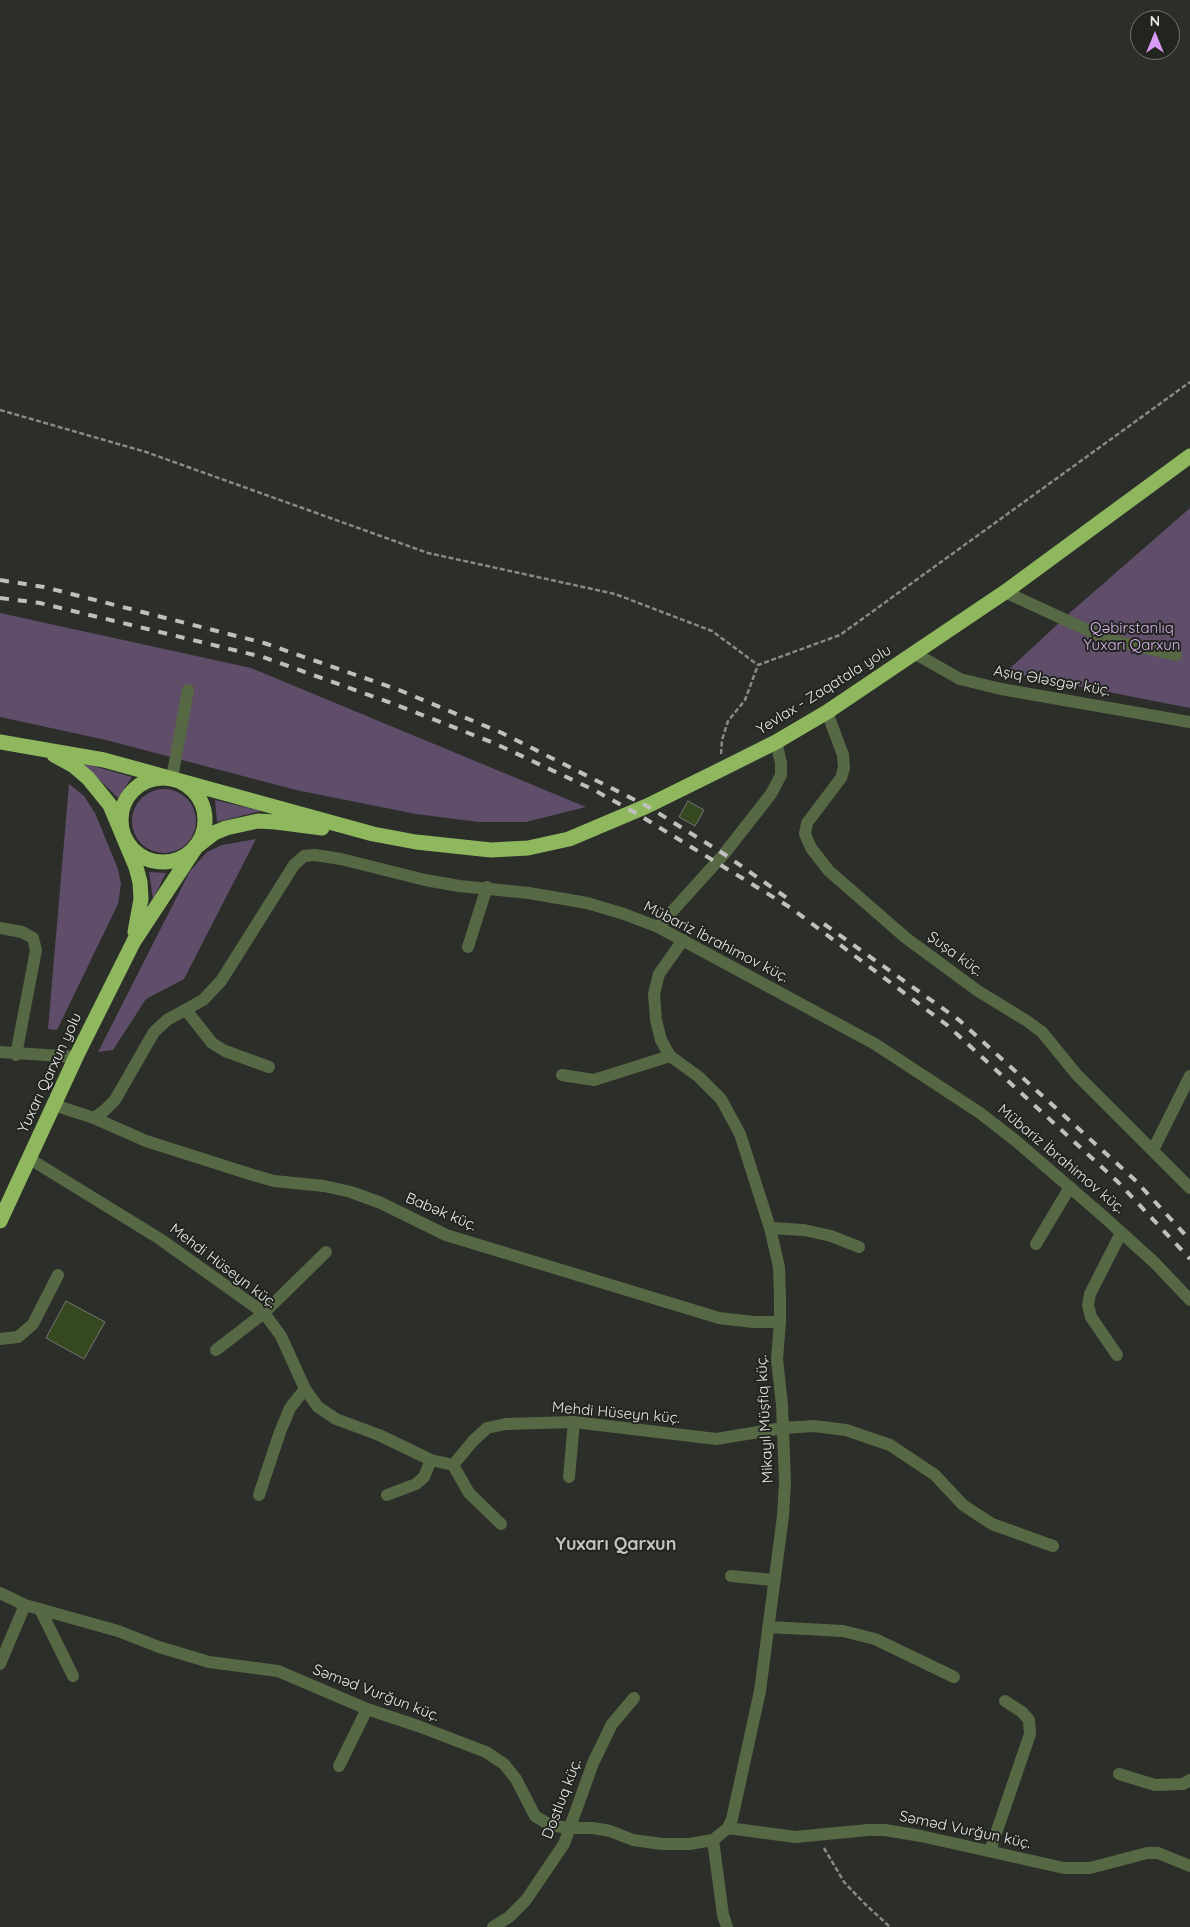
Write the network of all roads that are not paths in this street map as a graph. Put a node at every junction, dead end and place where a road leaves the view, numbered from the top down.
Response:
1 (1190, 456) edge
2 (1005, 592) junction
3 (914, 653) junction
4 (1176, 656) dead end
5 (188, 690) dead end
6 (827, 712) junction
7 (1190, 722) edge
8 (0, 742) edge
9 (776, 742) junction
10 (42, 748) junction
11 (172, 778) junction
12 (373, 834) junction
13 (124, 838) junction
14 (196, 847) junction
15 (487, 888) junction
16 (658, 927) junction
17 (0, 928) edge
18 (682, 940) junction
19 (134, 941) junction
20 (468, 947) dead end
21 (186, 1010) junction
22 (0, 1052) edge
23 (16, 1054) junction
24 (670, 1056) junction
25 (76, 1057) junction
26 (269, 1067) dead end
27 (562, 1075) dead end
28 (1190, 1076) edge
29 (54, 1105) junction
30 (94, 1118) junction
31 (1153, 1150) junction
32 (30, 1159) junction
33 (1070, 1188) junction
34 (1190, 1188) edge
35 (0, 1221) edge
36 (770, 1228) junction
37 (1121, 1233) junction
38 (1036, 1244) dead end
39 (860, 1247) dead end
40 (326, 1252) dead end
41 (58, 1275) dead end
42 (1190, 1300) edge
43 (264, 1314) junction
44 (780, 1322) junction
45 (0, 1339) edge
46 (216, 1350) dead end
47 (1117, 1355) dead end
48 (305, 1389) junction
49 (574, 1422) junction
50 (783, 1428) junction
51 (431, 1460) junction
52 (452, 1465) junction
53 (569, 1477) dead end
54 (259, 1495) dead end
55 (387, 1495) dead end
56 (501, 1524) dead end
57 (1053, 1546) dead end
58 (731, 1576) dead end
59 (774, 1580) junction
60 (0, 1593) edge
61 (25, 1605) junction
62 (40, 1609) junction
63 (768, 1627) junction
64 (0, 1664) edge
65 (73, 1676) dead end
66 (954, 1677) dead end
67 (634, 1698) dead end
68 (1005, 1701) dead end
69 (367, 1709) junction
70 (339, 1766) dead end
71 (1119, 1774) dead end
72 (1190, 1780) edge
73 (568, 1828) junction
74 (728, 1828) junction
75 (713, 1840) junction
76 (990, 1851) junction
77 (1190, 1866) edge
78 (493, 1927) edge
79 (727, 1927) edge

1 - 2 highway, Yevlax - Zaqatala yolu
2 - 3 highway, Yevlax - Zaqatala yolu
2 - 4 street
3 - 6 highway, Yevlax - Zaqatala yolu
3 - 7 street, Aşıq Ələsgər küç.
5 - 11 street
6 - 9 highway, Yevlax - Zaqatala yolu
6 - 31 street, Şuşa küç.
8 - 10 highway
9 - 12 highway, Yevlax - Zaqatala yolu
9 - 16 street
10 - 11 highway
10 - 13 highway
11 - 12 highway
11 - 13 highway
11 - 14 highway
12 - 14 highway
13 - 14 highway
13 - 19 highway
14 - 19 highway
15 - 16 street, Mübariz İbrahimov küç.
15 - 20 street
15 - 21 street, Mübariz İbrahimov küç.
16 - 18 street, Mübariz İbrahimov küç.
17 - 23 street
18 - 24 street, Mikayıl Müşfiq küç.
18 - 33 street, Mübariz İbrahimov küç.
19 - 25 highway, Yuxarı Qarxun yolu
21 - 26 street
21 - 30 street, Mübariz İbrahimov küç.
22 - 23 street
23 - 25 street
24 - 27 street
24 - 36 street, Mikayıl Müşfiq küç.
25 - 29 highway, Yuxarı Qarxun yolu
28 - 31 street
29 - 30 street
29 - 32 highway, Yuxarı Qarxun yolu
30 - 44 street, Babək küç.
31 - 34 street, Şuşa küç.
32 - 35 highway, Yuxarı Qarxun yolu
32 - 43 street, Mehdi Hüseyn küç.
33 - 37 street, Mübariz İbrahimov küç.
33 - 38 street
36 - 39 street
36 - 44 street, Mikayıl Müşfiq küç.
37 - 42 street, Mübariz İbrahimov küç.
37 - 47 street
40 - 43 street
41 - 45 street
43 - 46 street
43 - 48 street, Mehdi Hüseyn küç.
44 - 50 street, Mikayıl Müşfiq küç.
48 - 51 street, Mehdi Hüseyn küç.
48 - 54 street
49 - 50 street, Mehdi Hüseyn küç.
49 - 52 street, Mehdi Hüseyn küç.
49 - 53 street
50 - 57 street, Mehdi Hüseyn küç.
50 - 59 street, Mikayıl Müşfiq küç.
51 - 52 street, Mehdi Hüseyn küç.
51 - 55 street
52 - 56 street
58 - 59 street
59 - 63 street, Mikayıl Müşfiq küç.
60 - 61 street, Səməd Vurğun küç.
61 - 62 street, Səməd Vurğun küç.
61 - 64 street
62 - 65 street
62 - 69 street, Səməd Vurğun küç.
63 - 66 street
63 - 74 street, Mikayıl Müşfiq küç.
67 - 73 street, Dostluq küç.
68 - 76 street
69 - 70 street
69 - 73 street, Səməd Vurğun küç.
71 - 72 street
73 - 75 street, Səməd Vurğun küç.
73 - 78 street, Dostluq küç.
74 - 75 street
74 - 76 street, Səməd Vurğun küç.
75 - 79 street
76 - 77 street, Səməd Vurğun küç.

